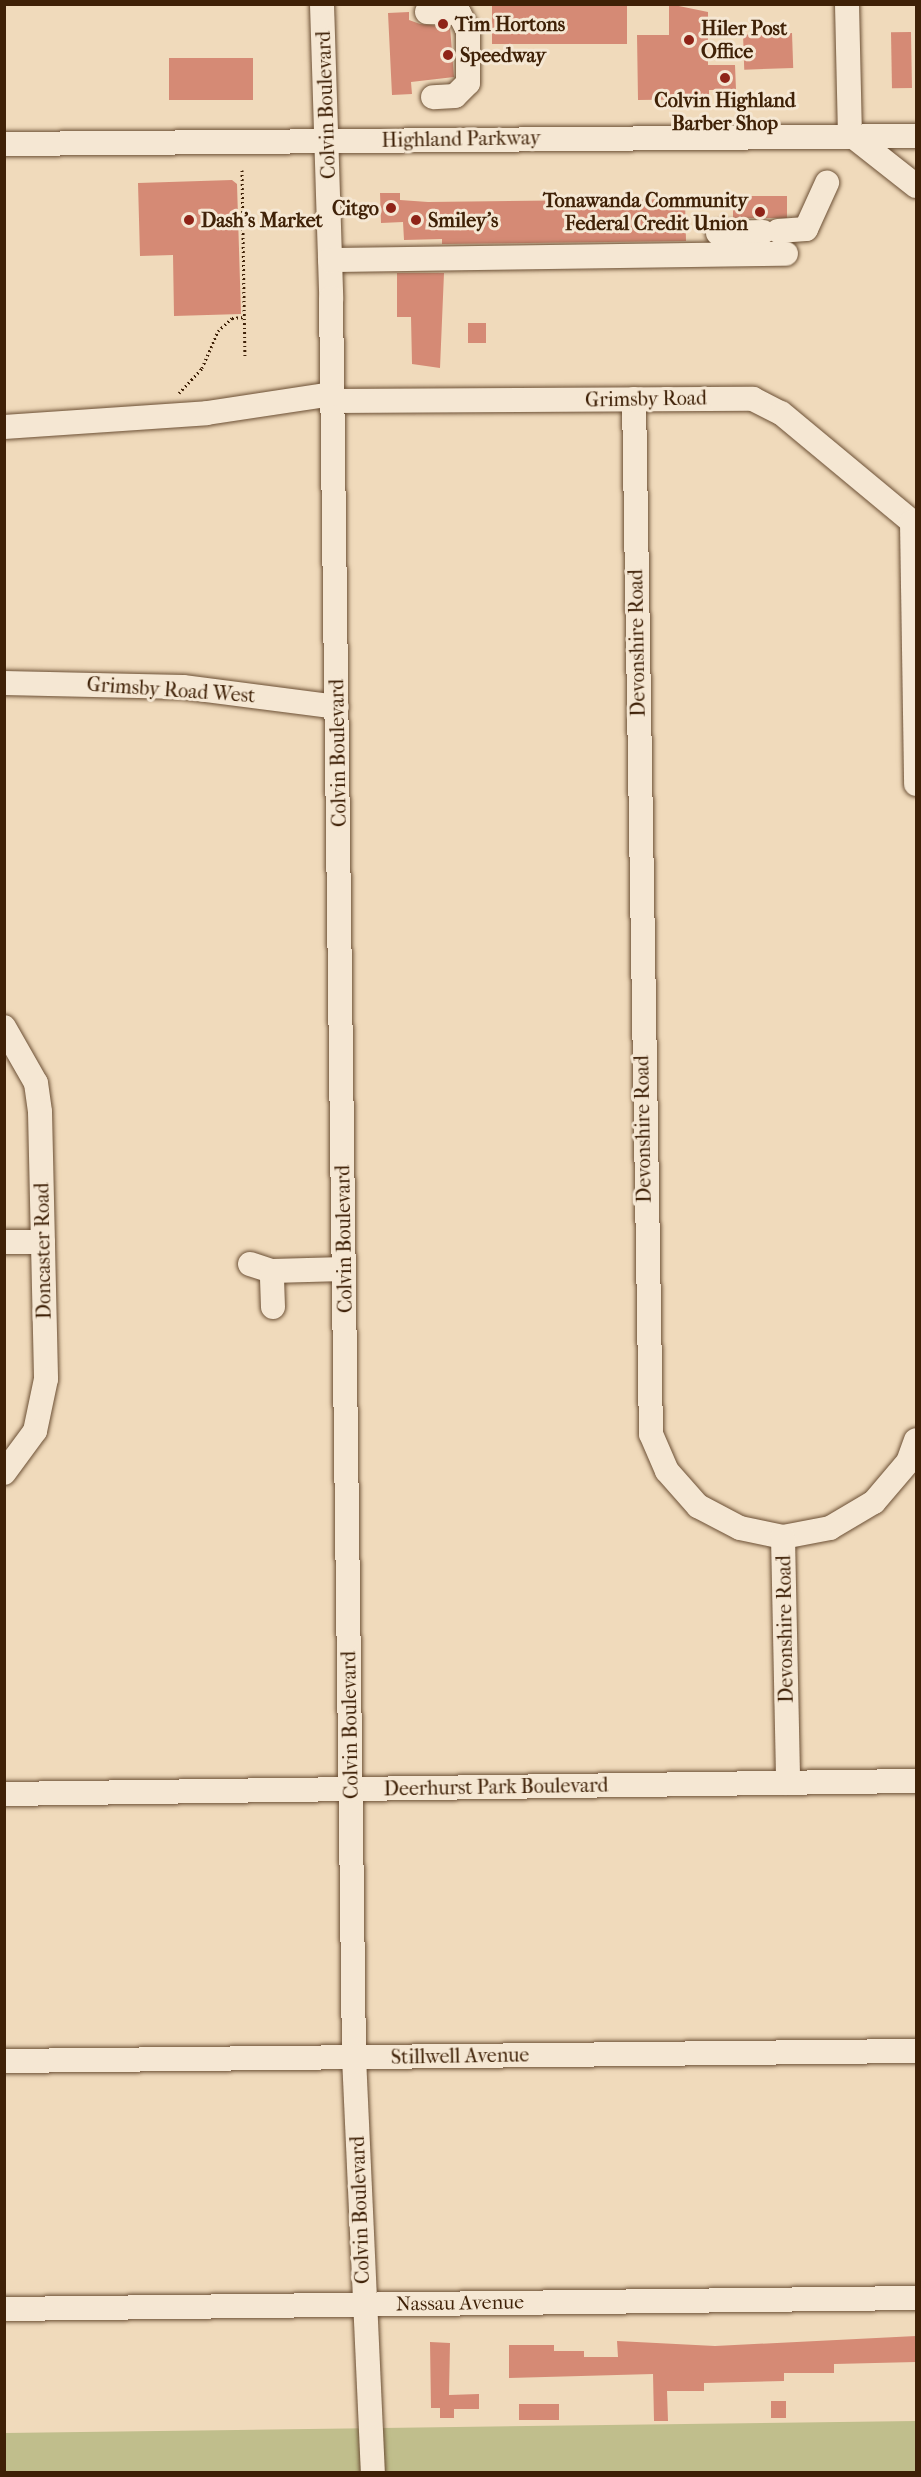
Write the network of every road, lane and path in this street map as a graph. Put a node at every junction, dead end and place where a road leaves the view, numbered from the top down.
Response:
1 (322, 4) edge
2 (847, 4) edge
3 (427, 12) dead end
4 (433, 97) dead end
5 (850, 134) junction
6 (916, 136) edge
7 (328, 141) junction
8 (4, 144) edge
9 (242, 170) dead end
10 (827, 183) dead end
11 (916, 186) edge
12 (718, 233) dead end
13 (786, 254) dead end
14 (330, 260) junction
15 (244, 317) junction
16 (245, 358) dead end
17 (332, 397) junction
18 (634, 399) junction
19 (172, 402) dead end
20 (4, 427) edge
21 (914, 524) edge
22 (4, 683) edge
23 (337, 707) junction
24 (916, 784) edge
25 (4, 1027) edge
26 (4, 1242) edge
27 (43, 1242) junction
28 (344, 1269) junction
29 (273, 1306) dead end
30 (916, 1440) edge
31 (4, 1473) edge
32 (783, 1537) junction
33 (916, 1781) edge
34 (788, 1783) junction
35 (351, 1789) junction
36 (4, 1794) edge
37 (916, 2051) edge
38 (354, 2057) junction
39 (4, 2061) edge
40 (916, 2298) edge
41 (364, 2304) junction
42 (4, 2309) edge
43 (373, 2472) edge

1 - 7 street, Colvin Boulevard
2 - 5 street
3 - 4 street
5 - 6 street, Highland Parkway
5 - 7 street, Highland Parkway
5 - 11 street
7 - 8 street, Highland Parkway
7 - 14 street, Colvin Boulevard
9 - 15 path
10 - 12 street
13 - 14 street
14 - 17 street, Colvin Boulevard
15 - 16 path
15 - 19 path
17 - 18 street, Grimsby Road
17 - 20 street
17 - 23 street, Colvin Boulevard
18 - 21 street, Grimsby Road
18 - 32 street, Devonshire Road
21 - 24 street
22 - 23 street, Grimsby Road West
23 - 28 street, Colvin Boulevard
25 - 27 street, Doncaster Road
26 - 27 street
27 - 31 street, Doncaster Road
28 - 29 street
28 - 35 street, Colvin Boulevard
30 - 32 street
32 - 34 street, Devonshire Road
33 - 34 street, Deerhurst Park Boulevard
34 - 35 street, Deerhurst Park Boulevard
35 - 36 street, Deerhurst Park Boulevard
35 - 38 street, Colvin Boulevard
37 - 38 street, Stillwell Avenue
38 - 39 street, Stillwell Avenue
38 - 41 street, Colvin Boulevard
40 - 41 street, Nassau Avenue
41 - 42 street, Nassau Avenue
41 - 43 street, Colvin Boulevard

